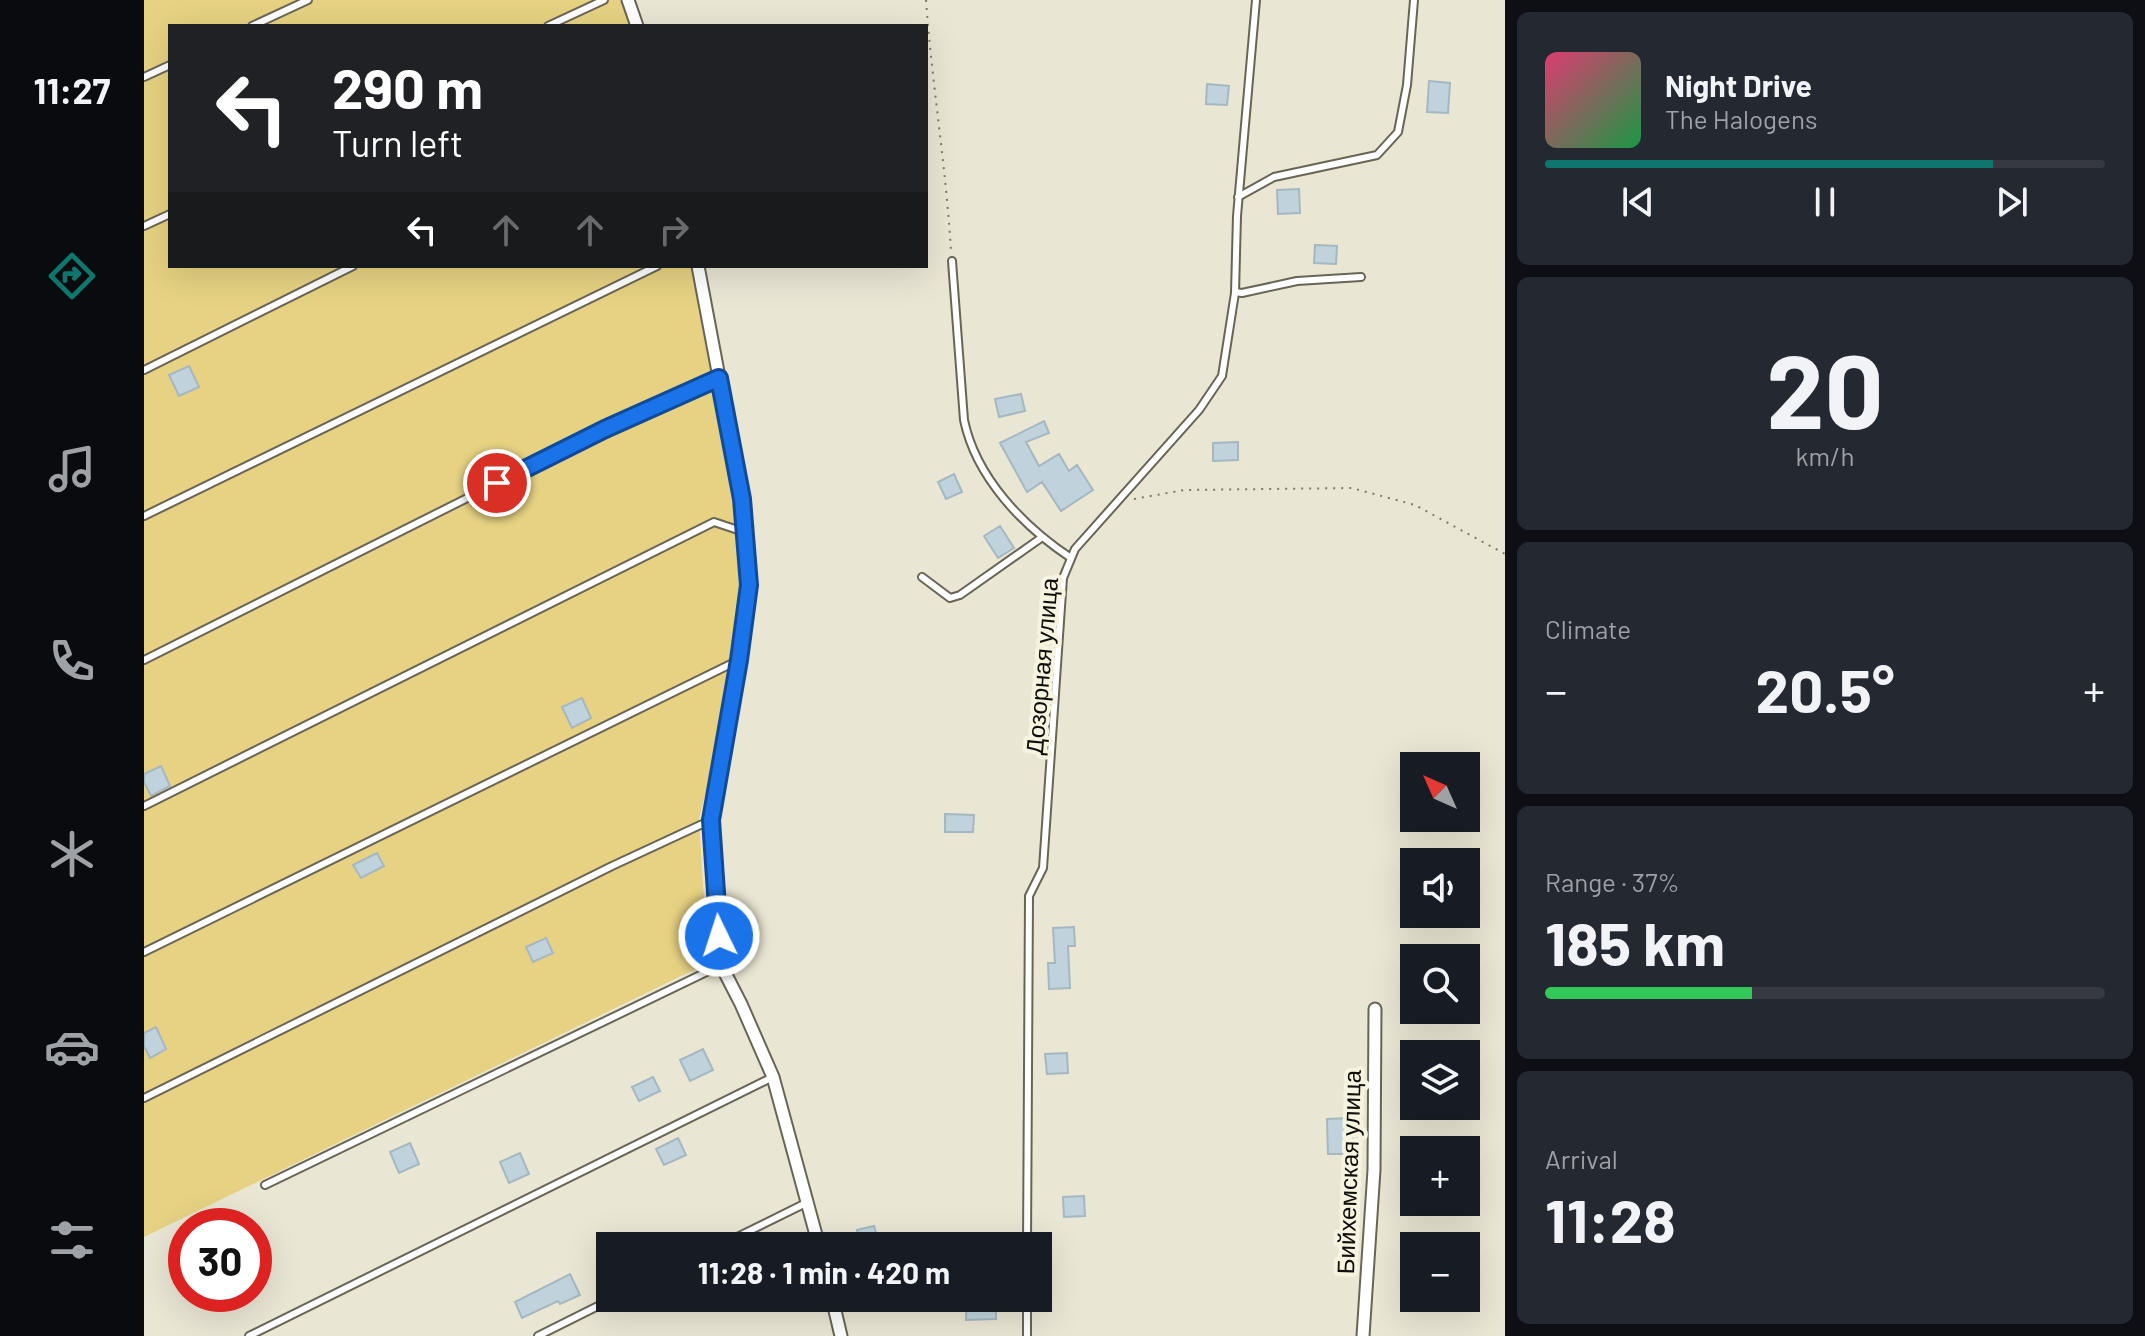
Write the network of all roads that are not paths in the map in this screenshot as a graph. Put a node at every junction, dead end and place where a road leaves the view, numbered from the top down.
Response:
1 (308, 0) edge
2 (604, 0) edge
3 (628, 0) edge
4 (1256, 0) edge
5 (1414, 0) edge
6 (256, 24) edge
7 (552, 24) edge
8 (636, 24) edge
9 (168, 66) edge
10 (144, 77) edge
11 (1238, 195) junction
12 (168, 215) edge
13 (144, 226) edge
14 (952, 261) road end
15 (349, 268) edge
16 (653, 268) edge
17 (698, 268) edge
18 (1361, 277) dead end
19 (1235, 293) junction
20 (144, 370) edge
21 (719, 378) junction
22 (144, 516) edge
23 (746, 533) junction
24 (1041, 538) junction
25 (1071, 558) junction
26 (922, 577) dead end
27 (144, 660) edge
28 (739, 660) junction
29 (144, 806) edge
30 (711, 820) junction
31 (144, 952) edge
32 (721, 965) junction
33 (1375, 1009) dead end
34 (773, 1077) junction
35 (144, 1098) edge
36 (265, 1185) dead end
37 (808, 1202) junction
38 (747, 1232) edge
39 (816, 1232) edge
40 (1027, 1232) edge
41 (596, 1307) edge
42 (835, 1312) edge
43 (1027, 1312) edge
44 (249, 1336) edge
45 (538, 1336) edge
46 (841, 1336) edge
47 (1027, 1336) edge
48 (1363, 1336) edge

1 - 6 lane
2 - 7 lane
3 - 8 street
4 - 11 lane
5 - 11 lane
9 - 10 lane
11 - 19 lane, Дозорная улица
12 - 13 lane
14 - 24 lane
15 - 20 lane
16 - 22 lane
17 - 21 street
18 - 19 lane
19 - 25 lane, Дозорная улица
21 - 23 street
21 - 27 lane
23 - 28 street
23 - 29 lane
24 - 25 lane
24 - 26 lane
25 - 40 lane, Дозорная улица
28 - 30 street
28 - 31 lane
30 - 32 street
30 - 35 lane
32 - 34 street
32 - 36 lane
33 - 48 street, Бийхемская улица
34 - 37 street
34 - 44 lane
37 - 38 lane
37 - 39 street
41 - 45 lane
42 - 46 street
43 - 47 lane

